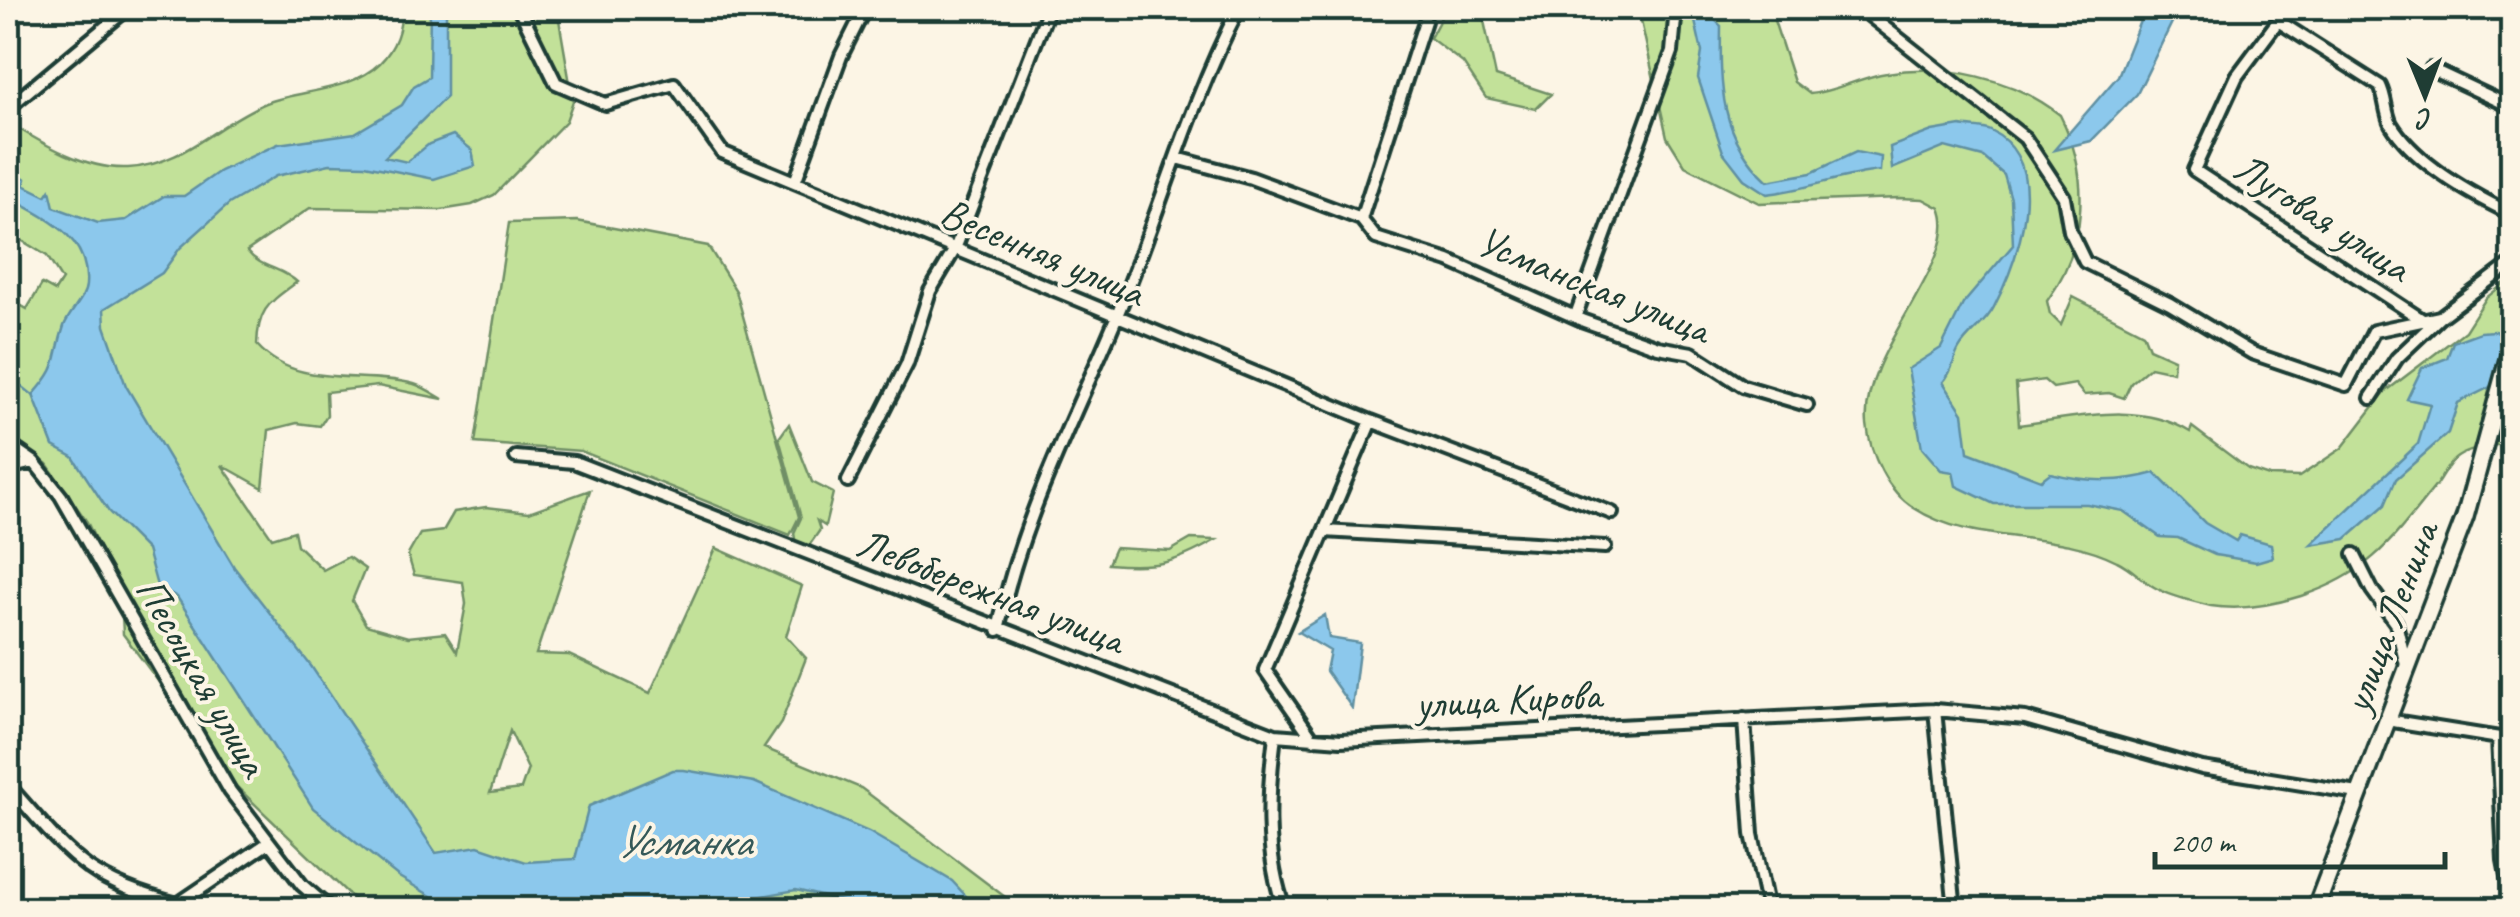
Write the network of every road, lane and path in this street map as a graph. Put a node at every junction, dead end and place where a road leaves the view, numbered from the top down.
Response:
1 (128, 8) edge
2 (520, 8) edge
3 (865, 8) edge
4 (1049, 8) edge
5 (1239, 8) edge
6 (1676, 8) edge
7 (1860, 8) edge
8 (1425, 21) dead end
9 (2431, 68) dead end
10 (2512, 107) edge
11 (8, 108) edge
12 (1178, 158) junction
13 (795, 182) junction
14 (2512, 214) edge
15 (1360, 219) junction
16 (956, 249) junction
17 (2512, 263) edge
18 (1576, 316) junction
19 (1117, 317) junction
20 (2440, 317) junction
21 (2421, 319) junction
22 (2512, 345) edge
23 (2372, 398) dead end
24 (1808, 405) dead end
25 (1371, 420) junction
26 (8, 444) edge
27 (516, 457) dead end
28 (34, 462) junction
29 (8, 468) edge
30 (848, 482) dead end
31 (1612, 513) dead end
32 (1324, 532) junction
33 (1605, 547) dead end
34 (2354, 554) dead end
35 (998, 630) junction
36 (2406, 666) junction
37 (1936, 710) junction
38 (1744, 719) junction
39 (2387, 720) junction
40 (1275, 734) junction
41 (2498, 738) junction
42 (1313, 739) junction
43 (2512, 740) edge
44 (8, 784) edge
45 (2358, 793) junction
46 (268, 842) junction
47 (2512, 902) edge
48 (331, 910) edge
49 (1285, 910) edge
50 (1768, 910) edge
51 (1955, 910) edge
52 (2316, 910) edge

1 - 11 street
2 - 13 street, Весенняя улица
3 - 13 street
4 - 16 street
5 - 12 street
6 - 18 street
7 - 21 street, Луговая улица
8 - 15 street
9 - 10 street
12 - 15 street, Усманская улица
12 - 19 street
13 - 16 street, Весенняя улица
14 - 21 street, Луговая улица
15 - 18 street, Усманская улица
16 - 19 street, Весенняя улица
16 - 30 street
17 - 20 street, Луговая улица
18 - 24 street, Усманская улица
19 - 25 street, Весенняя улица
19 - 35 street
20 - 21 street, Луговая улица
20 - 23 street
22 - 36 main road, улица Ленина
25 - 31 street, Весенняя улица
25 - 32 street
26 - 28 street, Песоцкая улица
27 - 35 street, Левобережная улица
28 - 29 street
28 - 46 street, Песоцкая улица
32 - 33 street
32 - 42 street
34 - 36 street
35 - 40 street, Левобережная улица
36 - 39 main road, улица Ленина
37 - 38 street, улица Кирова
37 - 45 street, улица Кирова
37 - 51 street
38 - 42 street, улица Кирова
38 - 50 street
39 - 41 street
39 - 45 main road, улица Ленина
40 - 42 street, улица Кирова
40 - 49 street
41 - 43 street
41 - 47 street
44 - 46 street
45 - 52 main road, улица Ленина
46 - 48 street, Песоцкая улица

